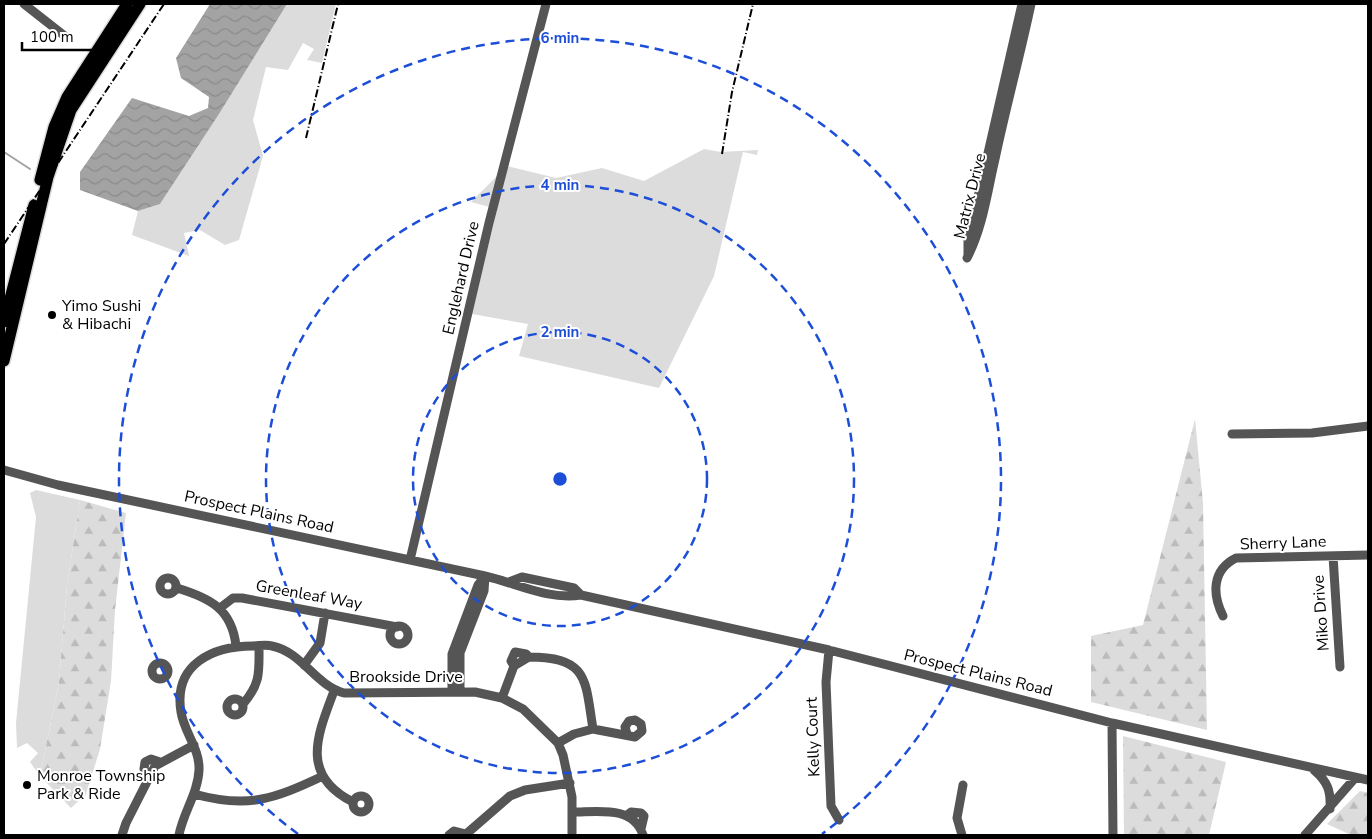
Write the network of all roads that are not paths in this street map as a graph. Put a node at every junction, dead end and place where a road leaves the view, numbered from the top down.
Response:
1 (24, 4) edge
2 (127, 4) edge
3 (140, 4) edge
4 (546, 4) edge
5 (1022, 4) edge
6 (1032, 4) edge
7 (66, 36) dead end
8 (4, 322) edge
9 (4, 361) edge
10 (1368, 426) edge
11 (1232, 434) dead end
12 (4, 470) edge
13 (1368, 555) edge
14 (1332, 556) junction
15 (410, 560) junction
16 (485, 576) junction
17 (177, 588) dead end
18 (220, 608) junction
19 (325, 613) junction
20 (1223, 616) dead end
21 (396, 627) dead end
22 (236, 646) junction
23 (259, 646) junction
24 (829, 650) junction
25 (304, 665) junction
26 (1340, 667) dead end
27 (167, 674) dead end
28 (184, 680) junction
29 (334, 690) junction
30 (456, 692) junction
31 (502, 698) junction
32 (243, 704) dead end
33 (1112, 723) junction
34 (593, 730) junction
35 (627, 734) dead end
36 (558, 743) junction
37 (194, 745) junction
38 (1312, 768) junction
39 (323, 776) junction
40 (1355, 778) junction
41 (1368, 780) edge
42 (570, 782) junction
43 (963, 785) dead end
44 (194, 794) junction
45 (352, 802) dead end
46 (1330, 808) junction
47 (572, 812) junction
48 (839, 820) dead end
49 (642, 832) edge
50 (122, 835) edge
51 (179, 835) edge
52 (449, 835) edge
53 (465, 835) edge
54 (572, 835) edge
55 (962, 835) edge
56 (1113, 835) edge
57 (1305, 835) edge

1 - 7 street
2 - 8 main road
3 - 9 main road
4 - 15 street, Englehard Drive
5 - 6 street, Matrix Drive
10 - 11 street
12 - 15 street, Prospect Plains Road
13 - 14 street, Sherry Lane
14 - 20 street, Sherry Lane
14 - 26 street, Miko Drive
15 - 16 street, Prospect Plains Road
16 - 24 street, Prospect Plains Road
16 - 30 street
17 - 18 street
18 - 19 street, Greenleaf Way
18 - 22 street
19 - 21 street, Greenleaf Way
19 - 25 street
22 - 23 street, Brookside Drive
22 - 28 street, Brookside Drive
23 - 25 street, Brookside Drive
23 - 32 street
24 - 33 street, Prospect Plains Road
24 - 48 street, Kelly Court
25 - 29 street, Brookside Drive
27 - 28 street
28 - 37 street
29 - 30 street, Brookside Drive
29 - 39 street
30 - 31 street, Brookside Drive
31 - 34 street
31 - 36 street, Brookside Drive
33 - 38 street, Prospect Plains Road
33 - 56 street
34 - 35 street
34 - 36 street
36 - 42 street, Brookside Drive
37 - 44 street
37 - 50 street
38 - 40 street, Prospect Plains Road
38 - 46 street
39 - 44 street
39 - 45 street
40 - 41 street, Prospect Plains Road
40 - 46 street
42 - 47 street, Brookside Drive
42 - 53 street
43 - 55 street
44 - 51 street
46 - 57 street
47 - 49 street
47 - 54 street, Brookside Drive
52 - 53 street

